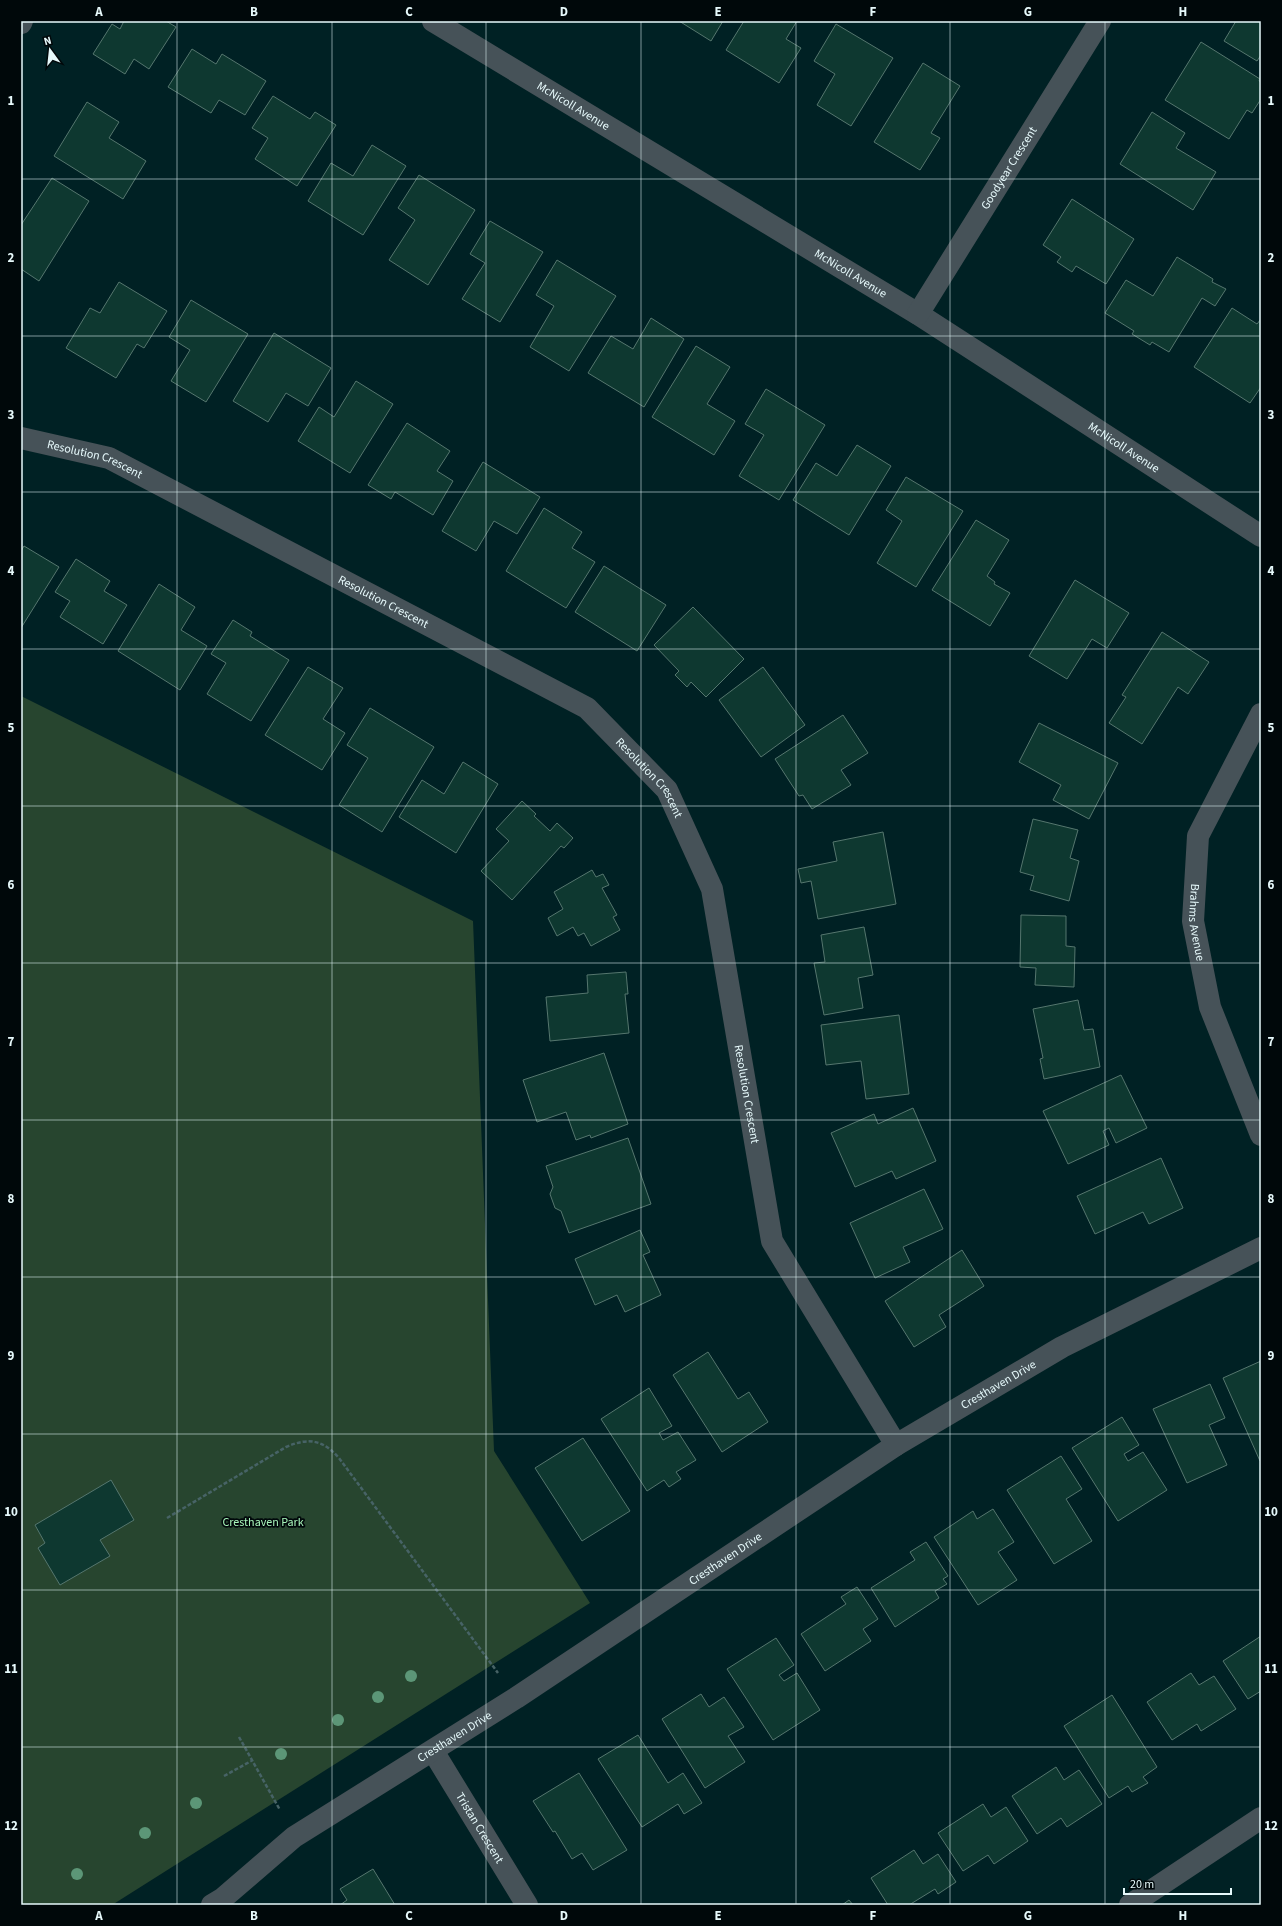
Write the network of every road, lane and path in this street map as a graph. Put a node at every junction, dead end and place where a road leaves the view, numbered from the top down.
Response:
1 (433, 21) edge
2 (1100, 21) edge
3 (918, 314) junction
4 (21, 438) edge
5 (1261, 536) edge
6 (1261, 714) edge
7 (1261, 1135) edge
8 (1261, 1248) edge
9 (896, 1445) junction
10 (167, 1518) dead end
11 (516, 1698) junction
12 (239, 1737) dead end
13 (433, 1751) junction
14 (253, 1760) junction
15 (224, 1776) dead end
16 (1261, 1818) edge
17 (294, 1837) junction
18 (212, 1905) edge
19 (527, 1905) edge
20 (1130, 1905) edge

1 - 3 street, McNicoll Avenue
2 - 3 street, Goodyear Crescent
3 - 5 street, McNicoll Avenue
4 - 9 street, Resolution Crescent
6 - 7 street, Brahms Avenue
8 - 9 street, Cresthaven Drive
9 - 11 street, Cresthaven Drive
10 - 11 path
11 - 13 street, Cresthaven Drive
12 - 14 path
13 - 17 street, Cresthaven Drive
13 - 19 street, Tristan Crescent
14 - 15 path
14 - 17 path
16 - 20 street
17 - 18 street, Cresthaven Drive

